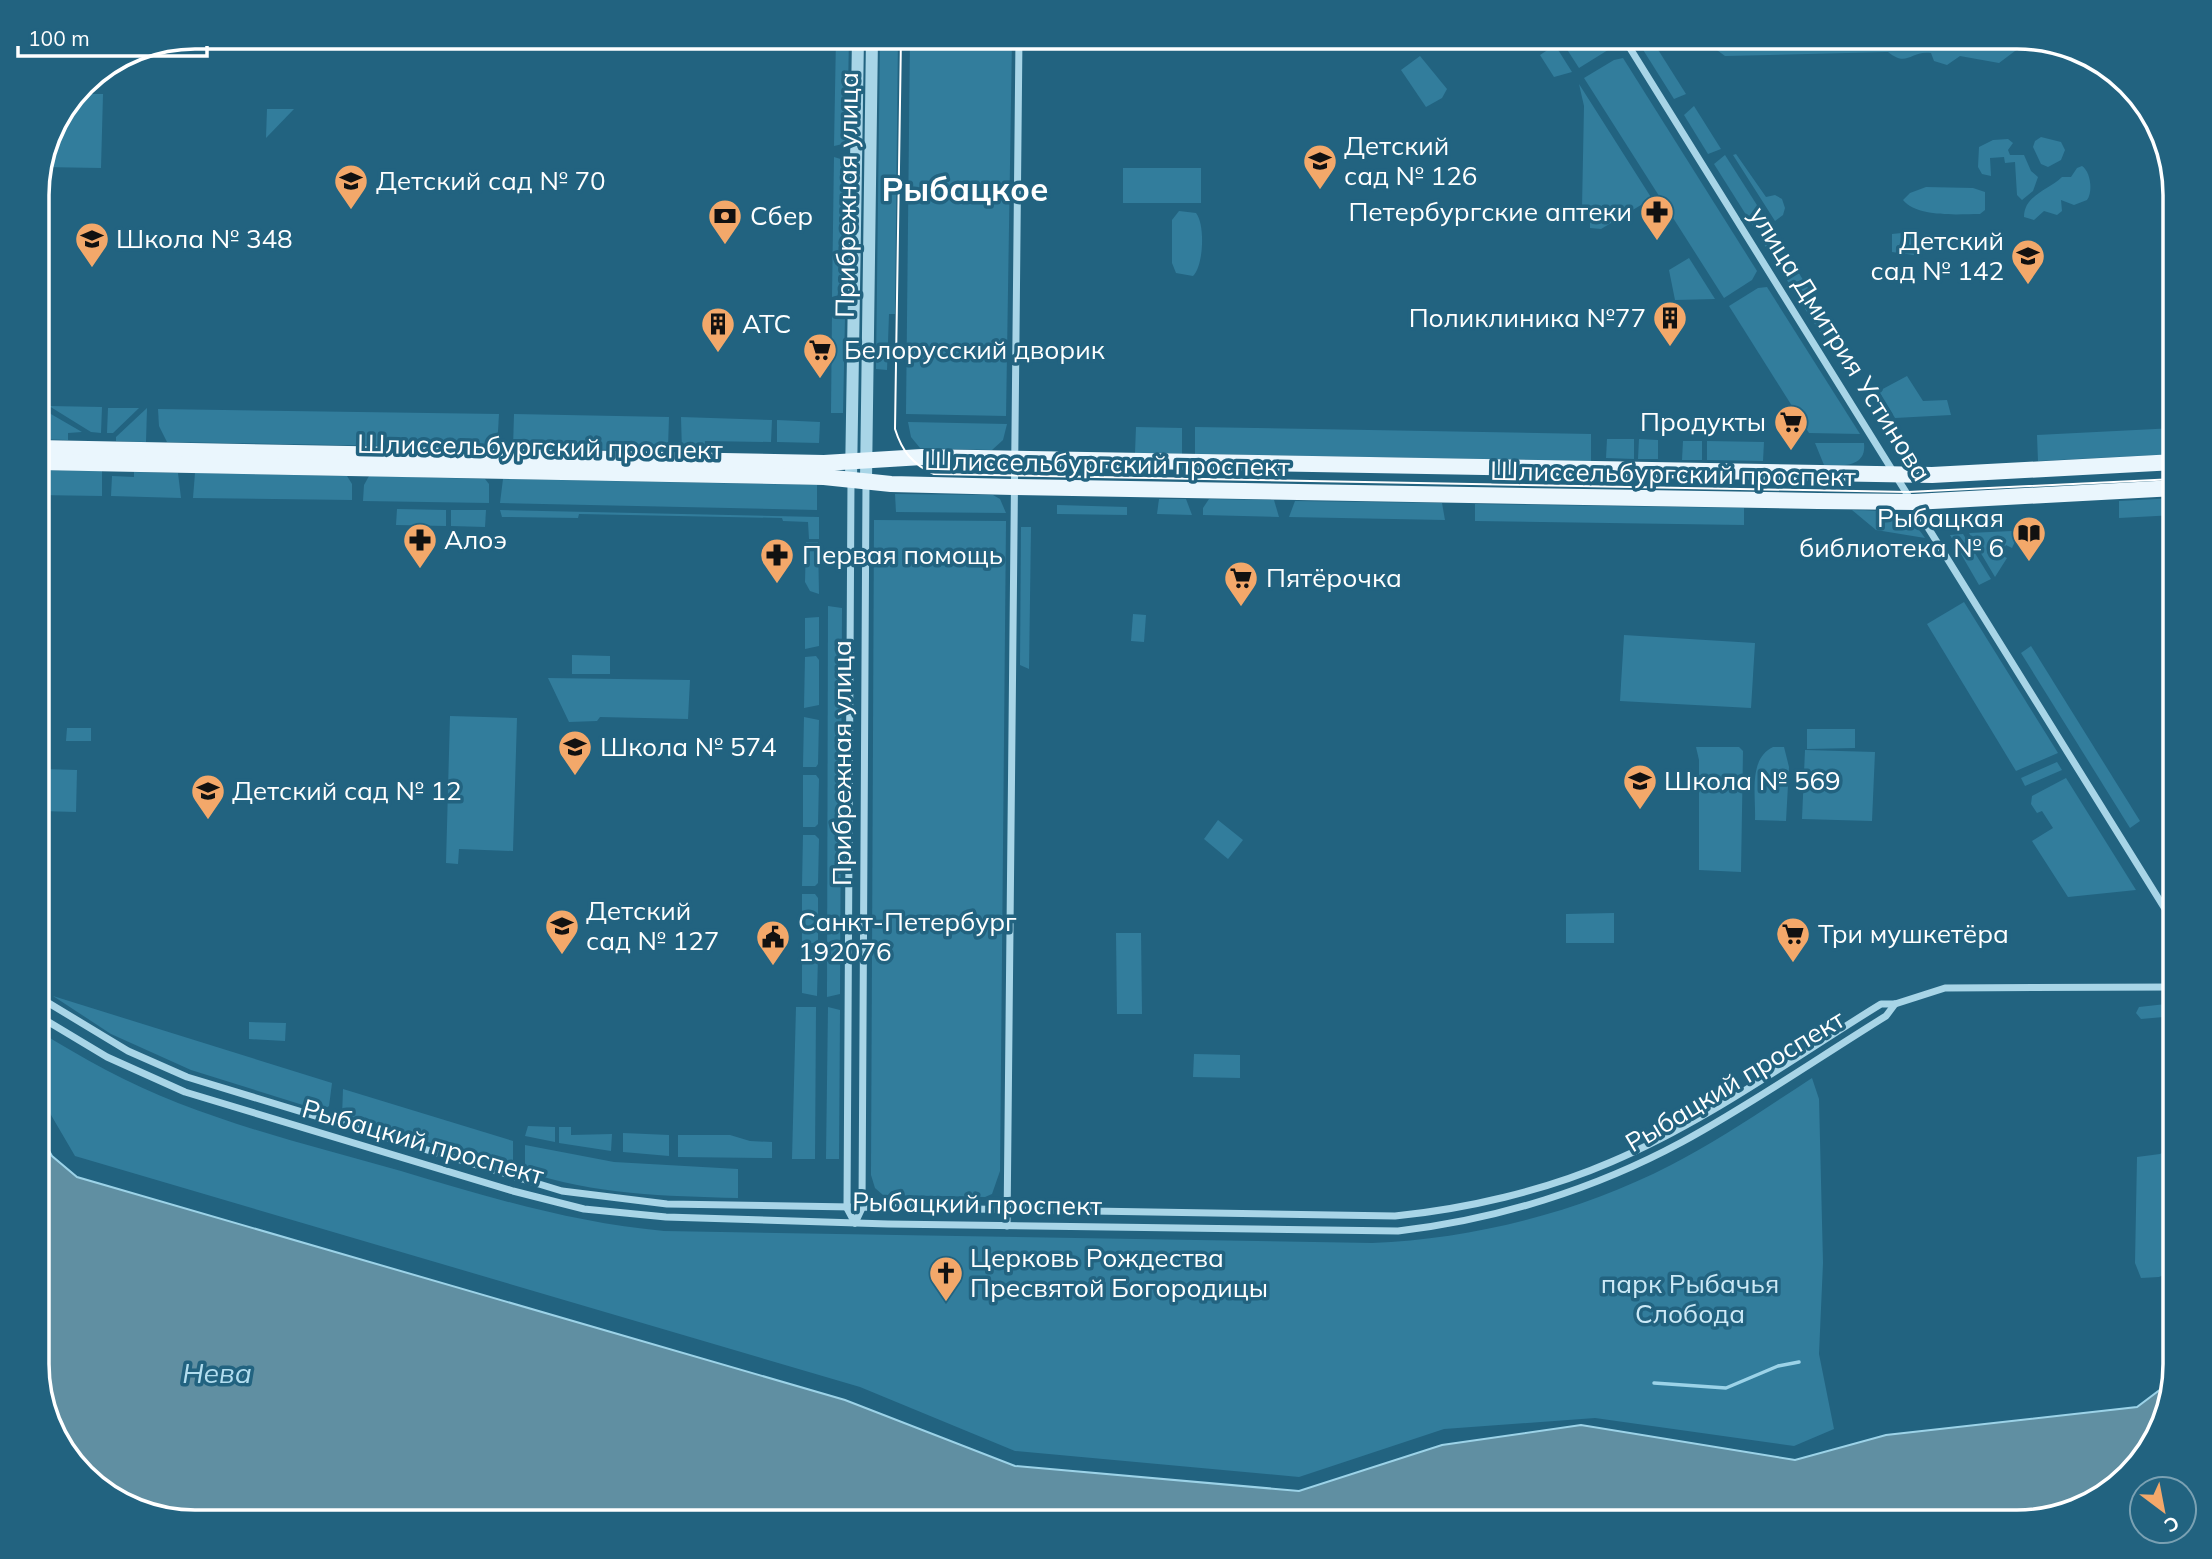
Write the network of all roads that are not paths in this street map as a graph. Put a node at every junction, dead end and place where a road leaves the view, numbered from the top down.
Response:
1 (858, 49) edge
2 (872, 49) edge
3 (1019, 49) edge
4 (1631, 49) edge
5 (49, 448) edge
6 (1013, 459) junction
7 (859, 460) junction
8 (49, 462) edge
9 (2163, 463) edge
10 (1898, 475) junction
11 (859, 481) junction
12 (1013, 487) junction
13 (2163, 489) edge
14 (1914, 502) junction
15 (2163, 906) edge
16 (2163, 987) edge
17 (49, 1003) edge
18 (1895, 1004) junction
19 (49, 1022) edge
20 (1806, 1050) junction
21 (1813, 1061) junction
22 (847, 1208) junction
23 (862, 1208) junction
24 (1007, 1210) junction
25 (855, 1223) junction
26 (1007, 1226) junction

1 - 7 street, Прибрежная улица
2 - 7 street, Прибрежная улица
3 - 6 street
4 - 10 street, улица Дмитрия Устинова
5 - 7 main road, Шлиссельбургский проспект
6 - 7 main road, Шлиссельбургский проспект
6 - 10 main road, Шлиссельбургский проспект
6 - 12 street
7 - 11 street, Прибрежная улица
8 - 11 main road, Шлиссельбургский проспект
9 - 10 main road, Шлиссельбургский проспект
10 - 14 street, улица Дмитрия Устинова
11 - 12 main road, Шлиссельбургский проспект
11 - 22 street, Прибрежная улица
11 - 23 street, Прибрежная улица
12 - 14 main road, Шлиссельбургский проспект
12 - 24 street
13 - 14 main road, Шлиссельбургский проспект
14 - 15 street, улица Дмитрия Устинова
16 - 18 street, Рыбацкий проспект
17 - 22 street, Рыбацкий проспект
18 - 20 street, Рыбацкий проспект
18 - 21 street, Рыбацкий проспект
19 - 25 street, Рыбацкий проспект
20 - 21 street
20 - 24 street, Рыбацкий проспект
21 - 26 street, Рыбацкий проспект
22 - 23 street, Рыбацкий проспект
22 - 25 street, Прибрежная улица
23 - 24 street, Рыбацкий проспект
23 - 25 street, Прибрежная улица
24 - 26 street
25 - 26 street, Рыбацкий проспект

